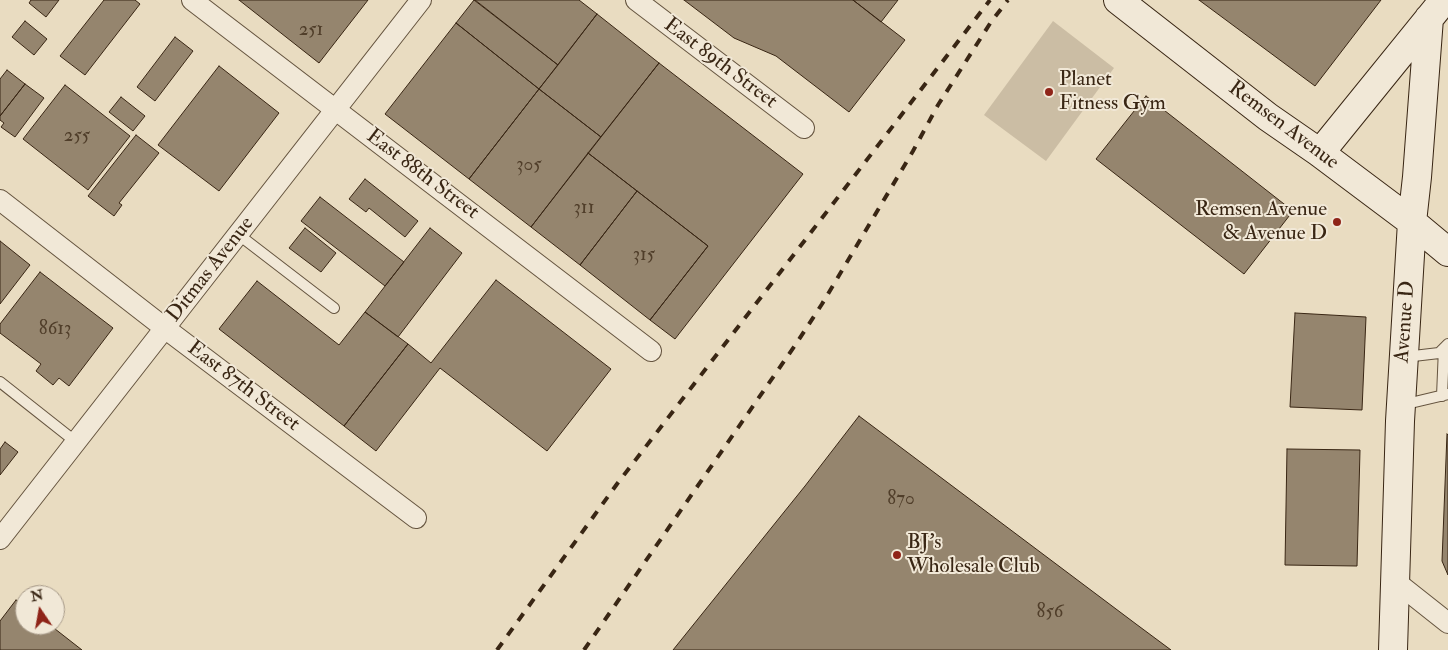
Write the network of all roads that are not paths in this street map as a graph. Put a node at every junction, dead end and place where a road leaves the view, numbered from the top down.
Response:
1 (192, 0) edge
2 (421, 0) edge
3 (636, 0) edge
4 (1118, 0) edge
5 (1436, 9) edge
6 (336, 110) junction
7 (804, 128) dead end
8 (1320, 153) junction
9 (0, 200) edge
10 (1412, 222) junction
11 (239, 235) junction
12 (1448, 252) edge
13 (334, 308) dead end
14 (166, 329) junction
15 (1446, 346) edge
16 (651, 351) dead end
17 (1404, 358) junction
18 (0, 382) edge
19 (1445, 395) edge
20 (1401, 405) junction
21 (76, 442) junction
22 (416, 518) dead end
23 (0, 539) edge
24 (1396, 581) junction
25 (1448, 623) edge
26 (1393, 650) edge

1 - 6 street, East 88th Street
2 - 6 street, Ditmas Avenue
3 - 7 street, East 89th Street
4 - 8 main road, Remsen Avenue
5 - 8 main road
5 - 10 main road, Avenue D
6 - 11 street, Ditmas Avenue
6 - 16 street, East 88th Street
8 - 10 main road, Remsen Avenue
9 - 14 street, East 87th Street
10 - 12 main road, Remsen Avenue
10 - 17 main road, Avenue D
11 - 13 lane
11 - 14 street, Ditmas Avenue
14 - 21 street, Ditmas Avenue
14 - 22 street, East 87th Street
15 - 17 lane
15 - 19 lane
17 - 20 main road, Avenue D
18 - 21 lane
19 - 20 lane
20 - 24 main road, Avenue D
21 - 23 street, Ditmas Avenue
24 - 25 street
24 - 26 main road, Avenue D

